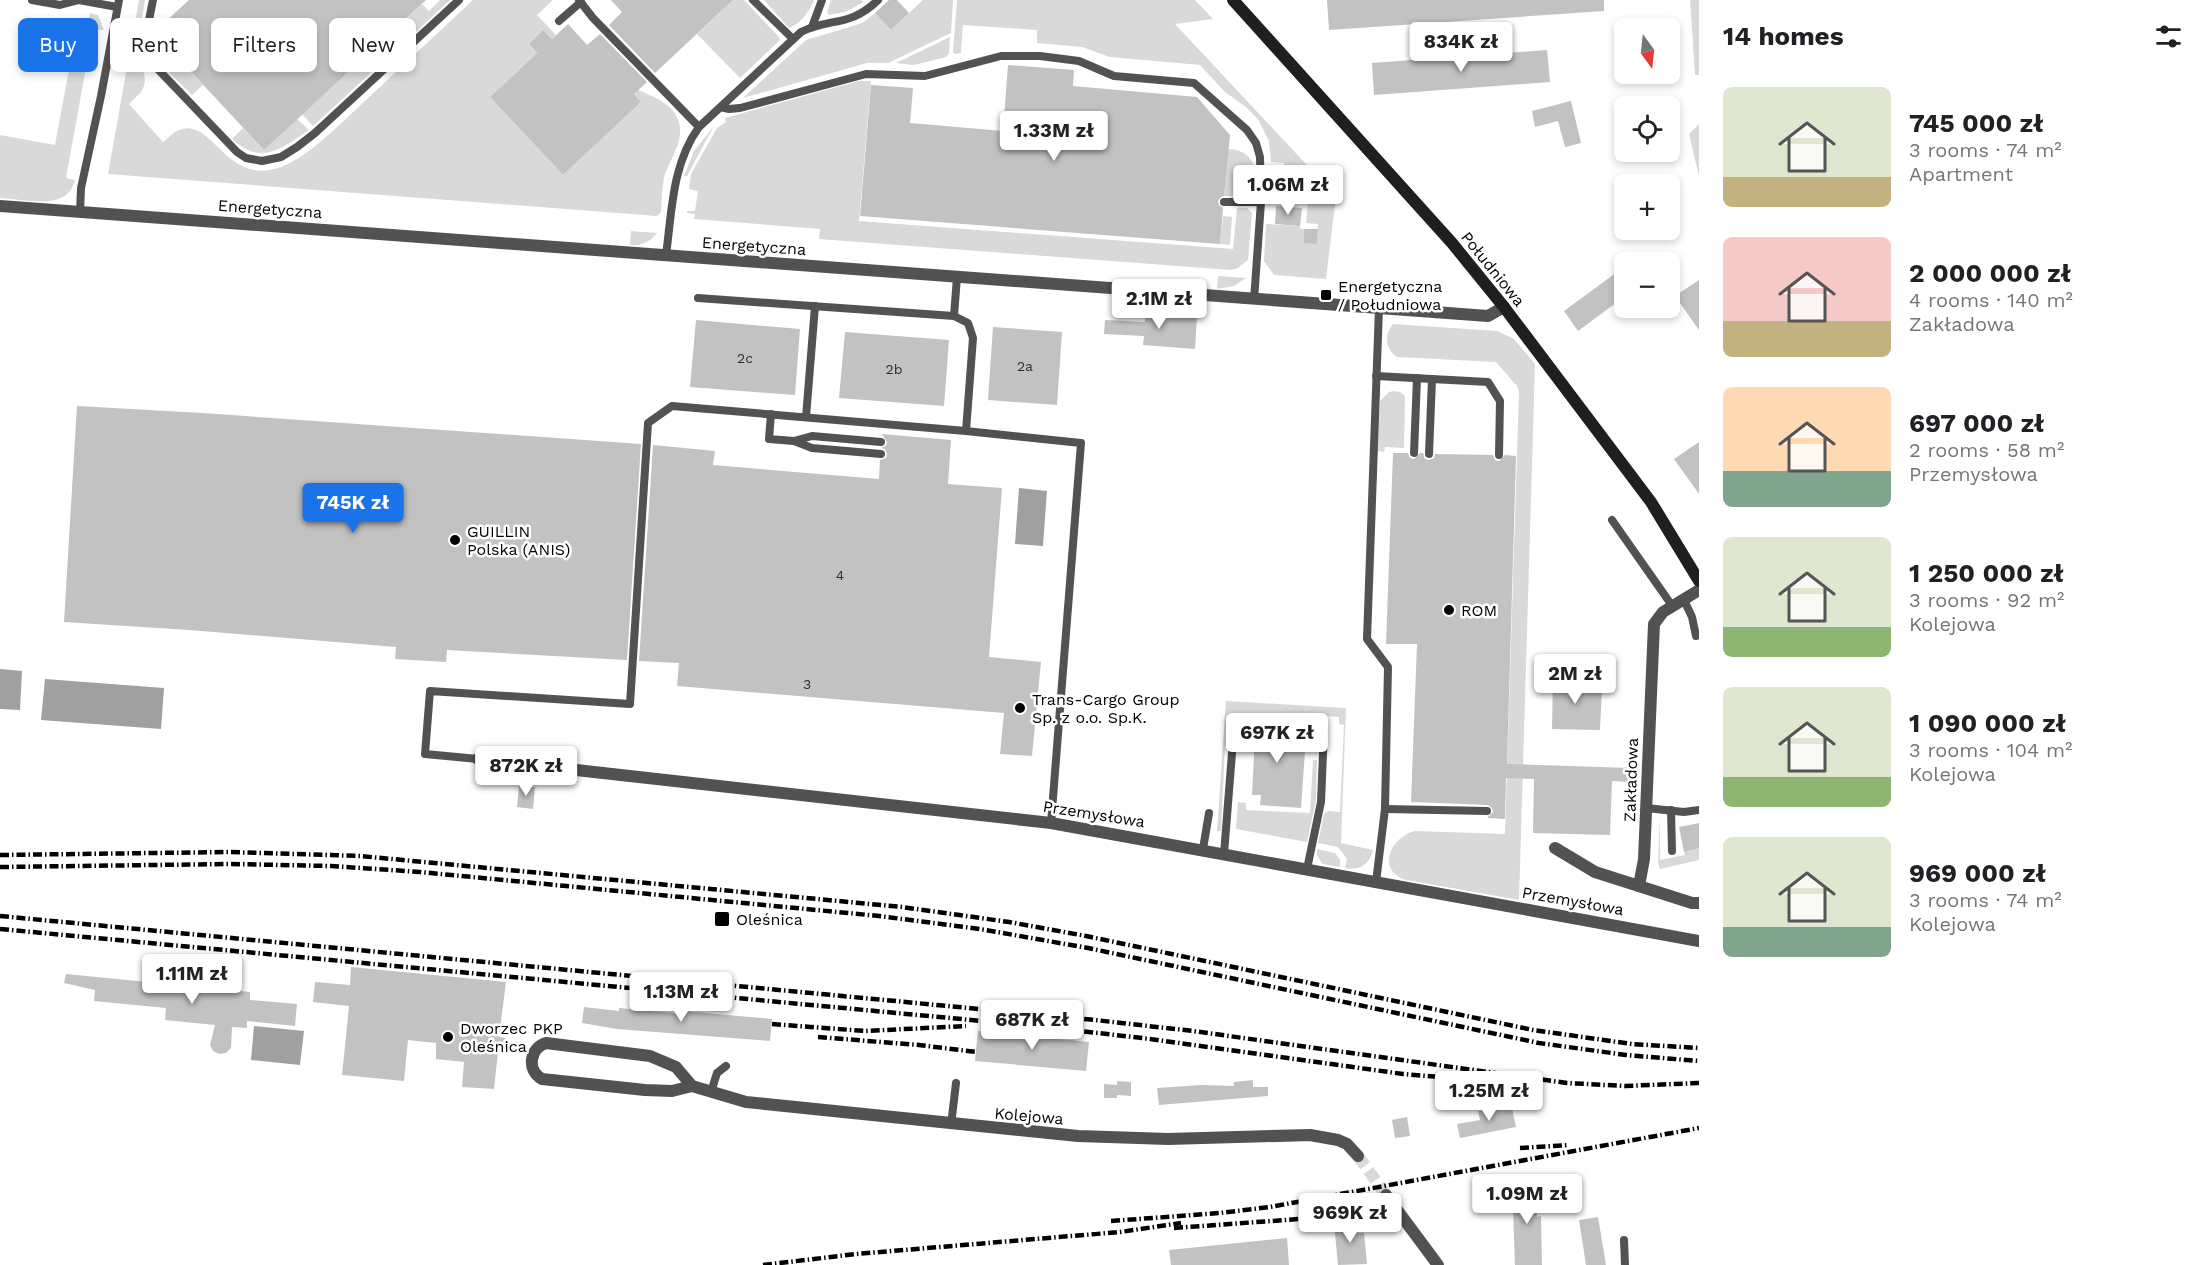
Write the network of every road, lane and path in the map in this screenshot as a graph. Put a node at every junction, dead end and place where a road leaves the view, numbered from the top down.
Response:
1 (32, 0) edge
2 (79, 0) edge
3 (153, 0) edge
4 (459, 0) edge
5 (753, 0) edge
6 (822, 0) edge
7 (878, 0) edge
8 (1234, 0) edge
9 (580, 1) edge
10 (118, 3) edge
11 (559, 21) dead end
12 (813, 27) junction
13 (793, 39) junction
14 (721, 107) junction
15 (699, 127) junction
16 (1224, 202) dead end
17 (1261, 202) junction
18 (0, 206) edge
19 (80, 212) junction
20 (666, 255) junction
21 (957, 277) junction
22 (698, 298) dead end
23 (1254, 300) junction
24 (815, 306) junction
25 (1504, 307) junction
26 (1379, 308) junction
27 (954, 316) junction
28 (1376, 376) junction
29 (1417, 378) junction
30 (1432, 379) junction
31 (771, 414) junction
32 (806, 417) junction
33 (966, 431) junction
34 (794, 441) junction
35 (881, 442) dead end
36 (1414, 453) dead end
37 (1429, 453) dead end
38 (881, 454) dead end
39 (1499, 455) dead end
40 (1612, 520) dead end
41 (1699, 581) edge
42 (1699, 590) edge
43 (1684, 600) junction
44 (1672, 607) junction
45 (1696, 636) dead end
46 (1324, 730) dead end
47 (1232, 753) dead end
48 (478, 759) joint
49 (1646, 808) junction
50 (1385, 809) junction
51 (1671, 810) junction
52 (1699, 810) edge
53 (1487, 811) dead end
54 (1209, 813) dead end
55 (1051, 823) junction
56 (1556, 848) dead end
57 (1203, 849) junction
58 (1672, 851) dead end
59 (1224, 854) junction
60 (1307, 869) junction
61 (1376, 882) junction
62 (1640, 886) junction
63 (1699, 903) edge
64 (1699, 941) edge
65 (726, 1066) dead end
66 (956, 1083) dead end
67 (692, 1086) junction
68 (711, 1092) junction
69 (951, 1125) junction
70 (1358, 1156) tunnel mouth
71 (1386, 1195) tunnel mouth
72 (1624, 1240) dead end
73 (1438, 1265) edge
74 (1625, 1265) edge

1 - 2 lane
2 - 10 lane
3 - 4 lane
5 - 13 lane
6 - 12 lane
7 - 12 lane
8 - 25 street, Południowa
9 - 11 lane
9 - 15 lane
10 - 19 lane
12 - 13 lane
13 - 14 lane
14 - 15 lane
14 - 17 lane
15 - 20 lane
16 - 17 lane
17 - 23 lane
18 - 19 street, Energetyczna
19 - 20 street, Energetyczna
20 - 21 street, Energetyczna
21 - 23 street, Energetyczna
21 - 27 lane
22 - 24 lane
23 - 26 street, Energetyczna
24 - 27 lane
24 - 32 lane
25 - 26 street, Energetyczna
25 - 41 street, Południowa
26 - 28 lane
27 - 33 lane
28 - 29 lane
28 - 50 lane
29 - 30 lane
29 - 36 lane
30 - 37 lane
30 - 39 lane
31 - 32 lane
31 - 34 lane
31 - 48 lane
32 - 33 lane
33 - 55 lane
34 - 35 lane
34 - 38 lane
40 - 44 lane
42 - 43 street, Zakładowa
43 - 44 street, Zakładowa
43 - 45 lane
44 - 49 street, Zakładowa
46 - 60 lane
47 - 59 lane
48 - 55 street, Przemysłowa
49 - 51 lane
49 - 62 street, Zakładowa
50 - 53 lane
50 - 61 lane
51 - 52 lane
51 - 58 lane
54 - 57 lane
55 - 57 street, Przemysłowa
56 - 62 street
57 - 59 street, Przemysłowa
59 - 60 street, Przemysłowa
60 - 61 street, Przemysłowa
61 - 64 street, Przemysłowa
62 - 63 street
65 - 68 lane
66 - 69 lane
67 - 67 street, Kolejowa
67 - 68 street, Kolejowa
68 - 69 street, Kolejowa
69 - 70 street, Kolejowa
71 - 73 street
72 - 74 lane

